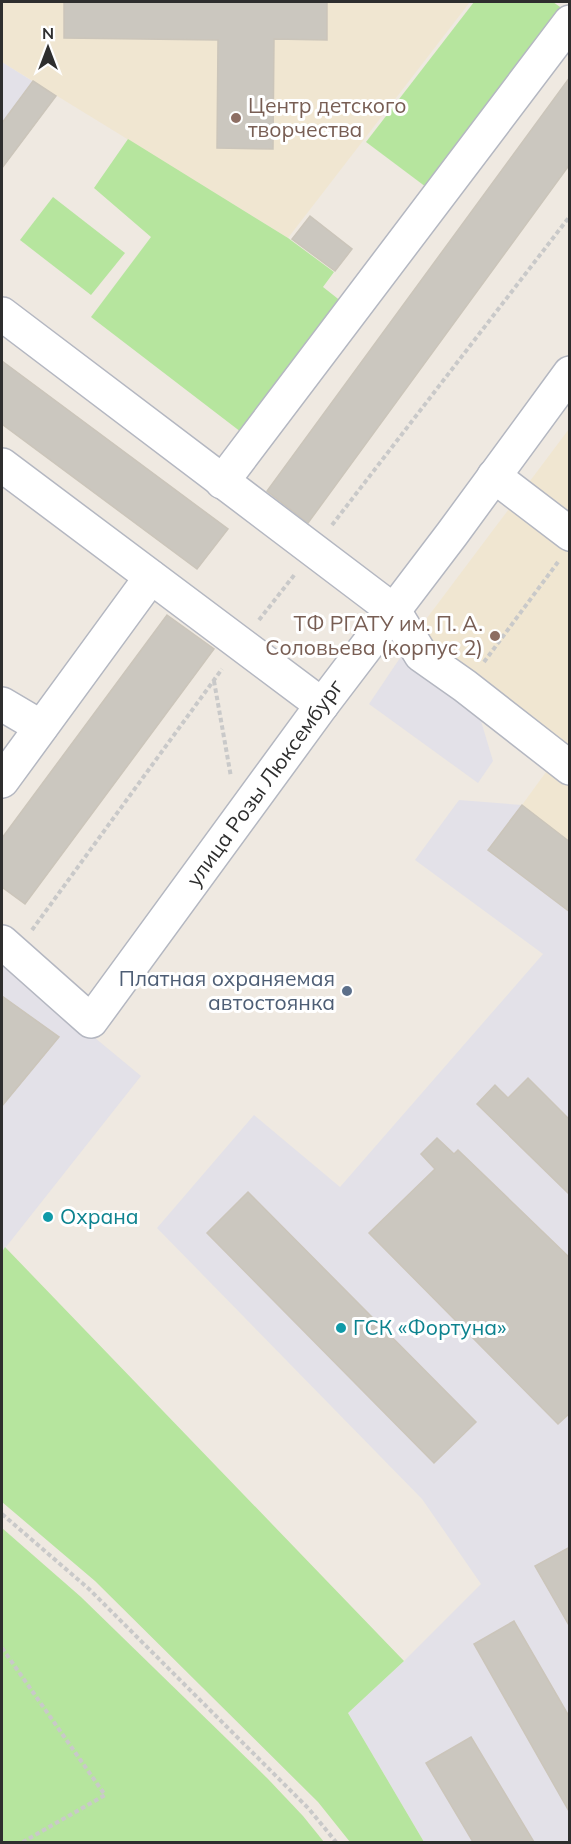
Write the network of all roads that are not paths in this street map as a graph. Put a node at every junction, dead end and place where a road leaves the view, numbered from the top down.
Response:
1 (570, 22) edge
2 (2, 314) edge
3 (570, 373) edge
4 (2, 465) edge
5 (494, 476) junction
6 (222, 482) junction
7 (566, 545) edge
8 (151, 577) junction
9 (394, 611) junction
10 (2, 704) edge
11 (322, 705) junction
12 (40, 727) junction
13 (570, 768) edge
14 (2, 781) edge
15 (8, 948) edge

1 - 6 street
2 - 6 street
3 - 5 street, улица Розы Люксембург
4 - 8 street
5 - 7 street
5 - 9 street, улица Розы Люксембург
6 - 9 street
8 - 11 street
8 - 12 street
9 - 11 street, улица Розы Люксембург
9 - 13 street
10 - 12 street
11 - 15 street, улица Розы Люксембург
12 - 14 street

